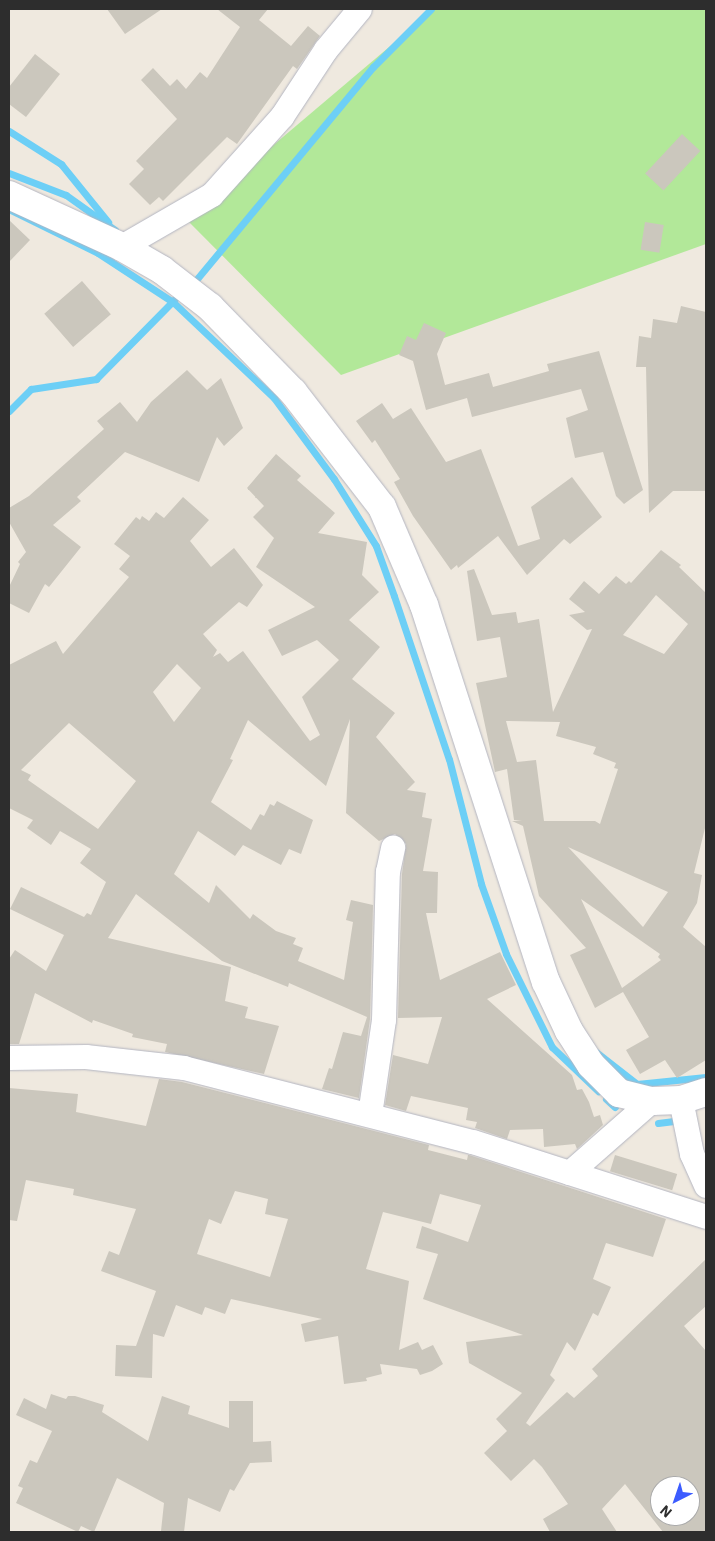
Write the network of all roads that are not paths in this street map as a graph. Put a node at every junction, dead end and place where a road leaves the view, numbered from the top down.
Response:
1 (360, 9) edge
2 (9, 196) edge
3 (122, 246) junction
4 (393, 848) dead end
5 (9, 1058) edge
6 (706, 1092) edge
7 (681, 1100) junction
8 (652, 1101) junction
9 (370, 1115) junction
10 (570, 1173) junction
11 (706, 1186) edge
12 (706, 1217) edge

1 - 3 street
2 - 3 street
3 - 8 street
4 - 9 street
5 - 9 street
6 - 7 street
7 - 8 street
7 - 11 street
8 - 10 street
9 - 10 street
10 - 12 street

